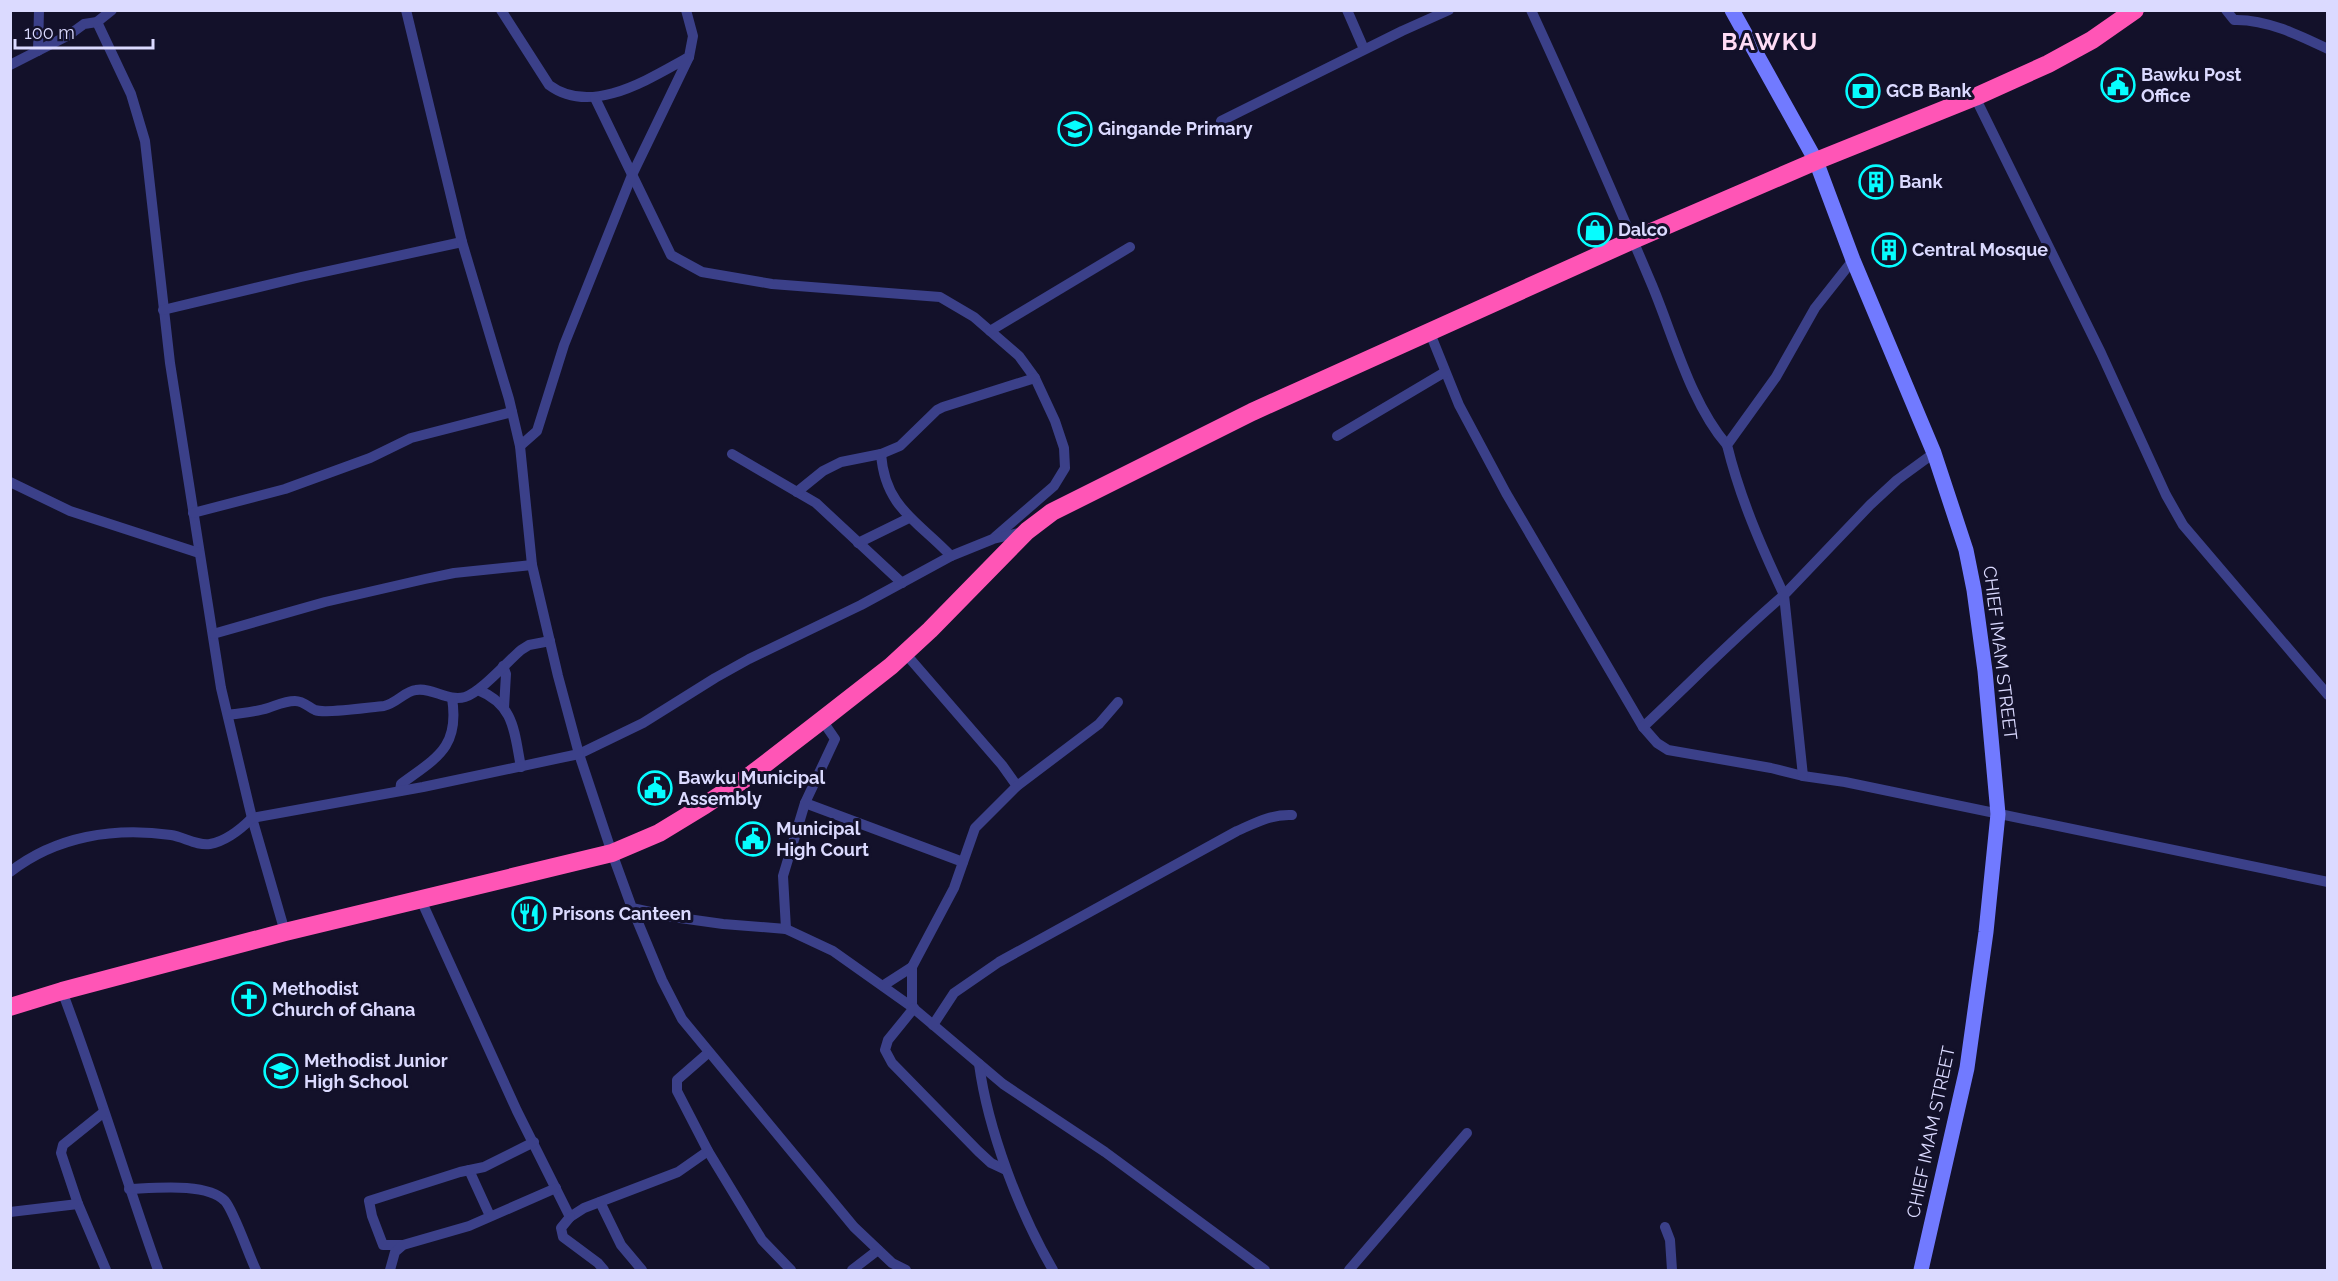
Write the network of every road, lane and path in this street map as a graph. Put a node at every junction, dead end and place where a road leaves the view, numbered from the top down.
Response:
1 (39, 10) edge
2 (112, 10) edge
3 (406, 10) edge
4 (501, 10) edge
5 (686, 10) edge
6 (1347, 10) edge
7 (1449, 10) edge
8 (1531, 10) edge
9 (1732, 10) edge
10 (2135, 10) edge
11 (2226, 10) edge
12 (97, 21) junction
13 (1364, 49) junction
14 (2328, 49) edge
15 (38, 51) junction
16 (689, 57) junction
17 (10, 65) edge
18 (1975, 97) junction
19 (594, 98) junction
20 (1221, 121) dead end
21 (1815, 161) junction
22 (632, 175) junction
23 (1633, 240) junction
24 (462, 242) junction
25 (1130, 247) dead end
26 (1853, 260) junction
27 (164, 310) junction
28 (990, 331) junction
29 (1430, 333) junction
30 (1445, 372) junction
31 (1035, 378) junction
32 (512, 412) junction
33 (1337, 436) dead end
34 (1727, 445) junction
35 (520, 446) junction
36 (1934, 453) junction
37 (732, 454) dead end
38 (882, 454) junction
39 (10, 482) edge
40 (796, 492) junction
41 (193, 513) junction
42 (909, 518) junction
43 (1027, 531) junction
44 (993, 539) junction
45 (858, 543) junction
46 (199, 553) junction
47 (951, 556) junction
48 (532, 565) junction
49 (902, 583) junction
50 (1784, 595) junction
51 (213, 634) junction
52 (550, 641) junction
53 (905, 653) junction
54 (503, 666) junction
55 (478, 690) junction
56 (2328, 695) edge
57 (452, 698) junction
58 (1118, 702) dead end
59 (504, 708) junction
60 (228, 715) junction
61 (822, 720) junction
62 (1643, 727) junction
63 (579, 754) junction
64 (521, 766) junction
65 (1803, 776) junction
66 (1017, 786) junction
67 (400, 791) junction
68 (806, 803) junction
69 (1292, 814) dead end
70 (1998, 814) junction
71 (252, 818) junction
72 (612, 853) junction
73 (963, 862) junction
74 (10, 872) edge
75 (2328, 882) edge
76 (421, 900) junction
77 (632, 908) junction
78 (786, 929) junction
79 (285, 932) junction
80 (912, 967) junction
81 (884, 985) junction
82 (62, 991) junction
83 (10, 1007) edge
84 (913, 1008) junction
85 (933, 1025) junction
86 (708, 1053) junction
87 (979, 1064) junction
88 (104, 1112) junction
89 (1467, 1133) dead end
90 (534, 1142) junction
91 (708, 1151) junction
92 (469, 1170) junction
93 (1006, 1170) junction
94 (556, 1188) junction
95 (129, 1189) junction
96 (600, 1202) junction
97 (78, 1204) junction
98 (10, 1212) edge
99 (490, 1216) junction
100 (570, 1217) junction
101 (1665, 1227) dead end
102 (404, 1245) junction
103 (878, 1250) junction
104 (106, 1270) edge
105 (158, 1270) edge
106 (256, 1270) edge
107 (390, 1270) edge
108 (604, 1270) edge
109 (642, 1270) edge
110 (791, 1270) edge
111 (852, 1270) edge
112 (906, 1270) edge
113 (1053, 1270) edge
114 (1265, 1270) edge
115 (1349, 1270) edge
116 (1672, 1270) edge
117 (1921, 1270) edge

1 - 15 street
2 - 12 street
3 - 24 street
4 - 19 street
5 - 16 street
6 - 13 street
7 - 13 street
8 - 23 street
9 - 21 street, CHIEF IMAM STREET
10 - 18 highway
11 - 14 street
12 - 15 street
12 - 27 street
13 - 20 street
15 - 17 street
16 - 19 street
16 - 22 street
18 - 21 highway
18 - 56 street
19 - 22 street
21 - 23 highway
21 - 26 street, CHIEF IMAM STREET
22 - 28 street
22 - 35 street
23 - 29 highway
23 - 34 street
24 - 27 street
24 - 32 street
25 - 28 street
26 - 34 street
26 - 36 street, CHIEF IMAM STREET
27 - 41 street
28 - 31 street
29 - 30 street
29 - 43 highway
30 - 33 street
30 - 62 street
31 - 38 street
31 - 44 street
32 - 35 street
32 - 41 street
34 - 50 street
35 - 48 street
36 - 50 street
36 - 70 street, CHIEF IMAM STREET
37 - 40 street
38 - 40 street
38 - 42 street
39 - 46 street
40 - 45 street
41 - 46 street
42 - 45 street
42 - 47 street
43 - 44 street
43 - 53 highway
44 - 47 street
45 - 49 street
46 - 51 street
47 - 49 street
48 - 51 street
48 - 52 street
49 - 63 street
50 - 62 street
50 - 65 street
51 - 60 street
52 - 54 street
52 - 63 street
53 - 61 highway
53 - 66 street
54 - 55 street
54 - 59 street
55 - 57 street
55 - 59 street
57 - 60 street
57 - 67 street
58 - 66 street
59 - 64 street
60 - 71 street
61 - 68 street
61 - 72 highway
62 - 65 street
63 - 64 street
63 - 72 street
64 - 67 street
65 - 70 street
66 - 73 street
67 - 71 street
68 - 73 street
68 - 78 street
69 - 85 street
70 - 75 street
70 - 117 street, CHIEF IMAM STREET
71 - 74 street
71 - 79 street
72 - 76 highway
72 - 77 street
73 - 80 street
76 - 79 highway
76 - 90 street
77 - 78 street
77 - 86 street
78 - 81 street
79 - 82 highway
80 - 81 street
80 - 84 street
81 - 84 street
82 - 83 highway
82 - 88 street
84 - 85 street
84 - 93 street
85 - 87 street
86 - 91 street
86 - 103 street
87 - 93 street
87 - 114 street
88 - 95 street
88 - 97 street
89 - 115 street
90 - 92 street
90 - 94 street
91 - 96 street
91 - 110 street
92 - 99 street
92 - 102 street
93 - 113 street
94 - 99 street
94 - 100 street
95 - 105 street
95 - 106 street
96 - 100 street
96 - 109 street
97 - 98 street
97 - 104 street
99 - 102 street
100 - 108 street
101 - 116 street
102 - 107 street
103 - 111 street
103 - 112 street

